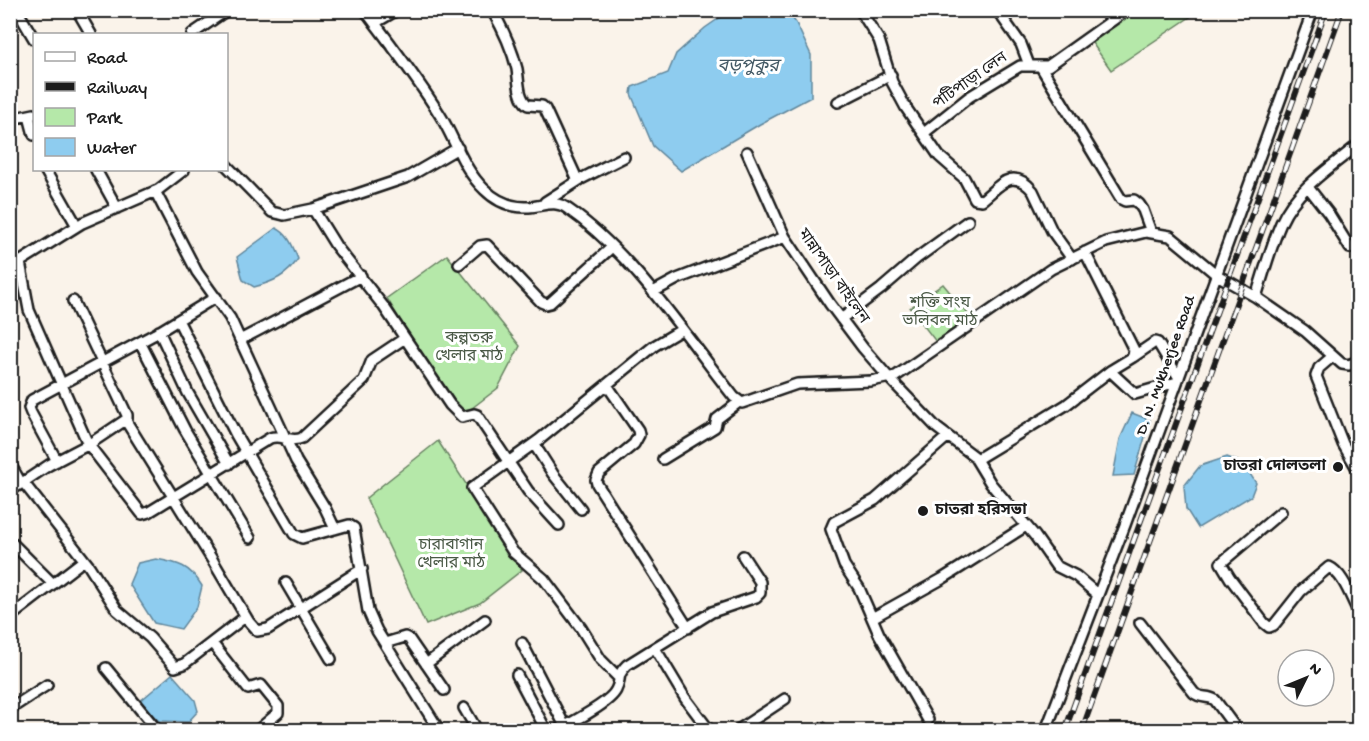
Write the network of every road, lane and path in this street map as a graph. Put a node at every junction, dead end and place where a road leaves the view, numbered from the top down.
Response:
1 (17, 10) edge
2 (77, 10) edge
3 (227, 10) edge
4 (365, 10) edge
5 (397, 10) edge
6 (492, 10) edge
7 (860, 10) edge
8 (997, 10) edge
9 (1127, 10) edge
10 (1313, 10) edge
11 (375, 24) junction
12 (90, 33) edge
13 (193, 33) edge
14 (33, 37) edge
15 (1029, 65) junction
16 (1041, 68) junction
17 (891, 75) junction
18 (838, 102) dead end
19 (32, 115) edge
20 (10, 119) edge
21 (924, 134) junction
22 (1359, 145) edge
23 (458, 148) junction
24 (747, 152) dead end
25 (624, 157) dead end
26 (228, 167) edge
27 (46, 171) edge
28 (97, 171) edge
29 (183, 171) edge
30 (578, 181) junction
31 (1308, 187) junction
32 (154, 191) junction
33 (540, 205) junction
34 (117, 208) junction
35 (313, 209) junction
36 (968, 221) dead end
37 (77, 226) junction
38 (1151, 232) junction
39 (785, 237) junction
40 (612, 247) junction
41 (1350, 248) dead end
42 (1084, 252) junction
43 (1072, 259) junction
44 (20, 262) junction
45 (459, 264) dead end
46 (10, 268) edge
47 (361, 276) junction
48 (1217, 276) junction
49 (653, 292) junction
50 (216, 297) junction
51 (1256, 297) junction
52 (73, 301) dead end
53 (841, 319) junction
54 (178, 320) junction
55 (681, 330) junction
56 (159, 331) junction
57 (405, 338) junction
58 (240, 340) junction
59 (140, 342) junction
60 (1333, 356) junction
61 (1133, 357) junction
62 (1359, 361) edge
63 (102, 363) junction
64 (1110, 371) junction
65 (890, 379) junction
66 (1178, 380) junction
67 (62, 383) junction
68 (607, 385) junction
69 (739, 402) junction
70 (126, 421) junction
71 (947, 437) junction
72 (285, 438) junction
73 (88, 444) junction
74 (534, 444) junction
75 (247, 453) junction
76 (663, 459) dead end
77 (977, 459) junction
78 (57, 460) junction
79 (509, 462) junction
80 (10, 464) edge
81 (229, 464) junction
82 (1359, 470) edge
83 (210, 475) junction
84 (22, 483) junction
85 (10, 491) edge
86 (173, 498) junction
87 (580, 509) dead end
88 (1281, 512) dead end
89 (559, 525) dead end
90 (1026, 526) junction
91 (335, 529) junction
92 (250, 538) dead end
93 (10, 541) edge
94 (743, 556) dead end
95 (84, 560) junction
96 (362, 569) junction
97 (286, 583) dead end
98 (53, 584) junction
99 (1098, 595) junction
100 (301, 608) junction
101 (1359, 611) edge
102 (10, 617) edge
103 (245, 617) junction
104 (872, 618) junction
105 (485, 620) dead end
106 (1140, 623) dead end
107 (688, 628) junction
108 (212, 643) junction
109 (522, 643) dead end
110 (385, 644) junction
111 (655, 648) junction
112 (331, 659) dead end
113 (426, 664) junction
114 (106, 668) dead end
115 (517, 675) dead end
116 (618, 677) junction
117 (48, 685) dead end
118 (444, 690) dead end
119 (785, 699) dead end
120 (464, 708) dead end
121 (10, 709) edge
122 (928, 720) dead end
123 (563, 729) edge
124 (157, 730) edge
125 (258, 730) edge
126 (439, 730) edge
127 (477, 730) edge
128 (546, 730) edge
129 (709, 730) edge
130 (738, 730) edge
131 (1046, 730) edge
132 (1237, 730) edge

1 - 14 street
2 - 12 street
3 - 13 street
4 - 11 street
5 - 11 street
6 - 30 street
7 - 17 street
8 - 15 street
9 - 16 street
10 - 48 street, D. N. Mukherjee Road
11 - 23 street
15 - 16 street, পটিপাড়া লেন
15 - 21 street, পটিপাড়া লেন
16 - 38 street
17 - 18 street
17 - 21 street
19 - 20 street
21 - 43 street
22 - 31 street
23 - 33 street
23 - 35 street
24 - 39 street, মান্নাপাড়া বাইলেন
25 - 30 street
26 - 35 street
27 - 37 street
28 - 34 street
29 - 32 street
30 - 33 street
31 - 41 street
31 - 51 street
32 - 34 street
32 - 50 street
33 - 40 street
34 - 37 street
35 - 47 street
36 - 53 street
37 - 44 street
38 - 42 street
38 - 48 street
39 - 49 street
39 - 53 street, মান্নাপাড়া বাইলেন
40 - 45 street
40 - 49 street
42 - 43 street
42 - 61 street
43 - 65 street
44 - 46 street
44 - 67 street
47 - 57 street
47 - 58 street
48 - 51 street
48 - 66 street, D. N. Mukherjee Road
49 - 55 street
50 - 54 street
50 - 58 street
51 - 60 street
52 - 63 street
53 - 65 street, মান্নাপাড়া বাইলেন
54 - 56 street
54 - 75 street
55 - 68 street
55 - 69 street
56 - 59 street
56 - 81 street
57 - 72 street
57 - 79 street
58 - 72 street
59 - 63 street
59 - 83 street
60 - 62 street
60 - 82 street
61 - 64 street
61 - 66 street
63 - 67 street
63 - 70 street
64 - 66 street
64 - 77 street
65 - 69 street
65 - 71 street, মান্নাপাড়া বাইলেন
66 - 99 street, D. N. Mukherjee Road
67 - 73 street
67 - 78 street
68 - 74 street
68 - 107 street
69 - 76 street
70 - 73 street
70 - 86 street
71 - 77 street, মান্নাপাড়া বাইলেন
71 - 104 street
72 - 75 street
72 - 91 street
73 - 78 street
73 - 86 street
74 - 79 street
74 - 87 street
75 - 81 street
75 - 91 street
77 - 90 street
78 - 84 street
79 - 89 street
79 - 116 street
80 - 84 street
81 - 83 street
83 - 86 street
83 - 92 street
84 - 85 street
84 - 95 street
86 - 103 street
88 - 101 street
90 - 99 street
90 - 104 street
91 - 96 street
93 - 98 street
94 - 107 street
95 - 98 street
95 - 108 street
96 - 100 street
96 - 110 street
97 - 100 street
98 - 102 street
99 - 131 street, D. N. Mukherjee Road
100 - 103 street
100 - 112 street
103 - 108 street
104 - 122 street
105 - 113 street
106 - 132 street
107 - 111 street
108 - 125 street
109 - 123 street
110 - 113 street
110 - 126 street
111 - 116 street
111 - 129 street
113 - 118 street
114 - 124 street
115 - 128 street
116 - 123 street
117 - 121 street
119 - 130 street
120 - 127 street

